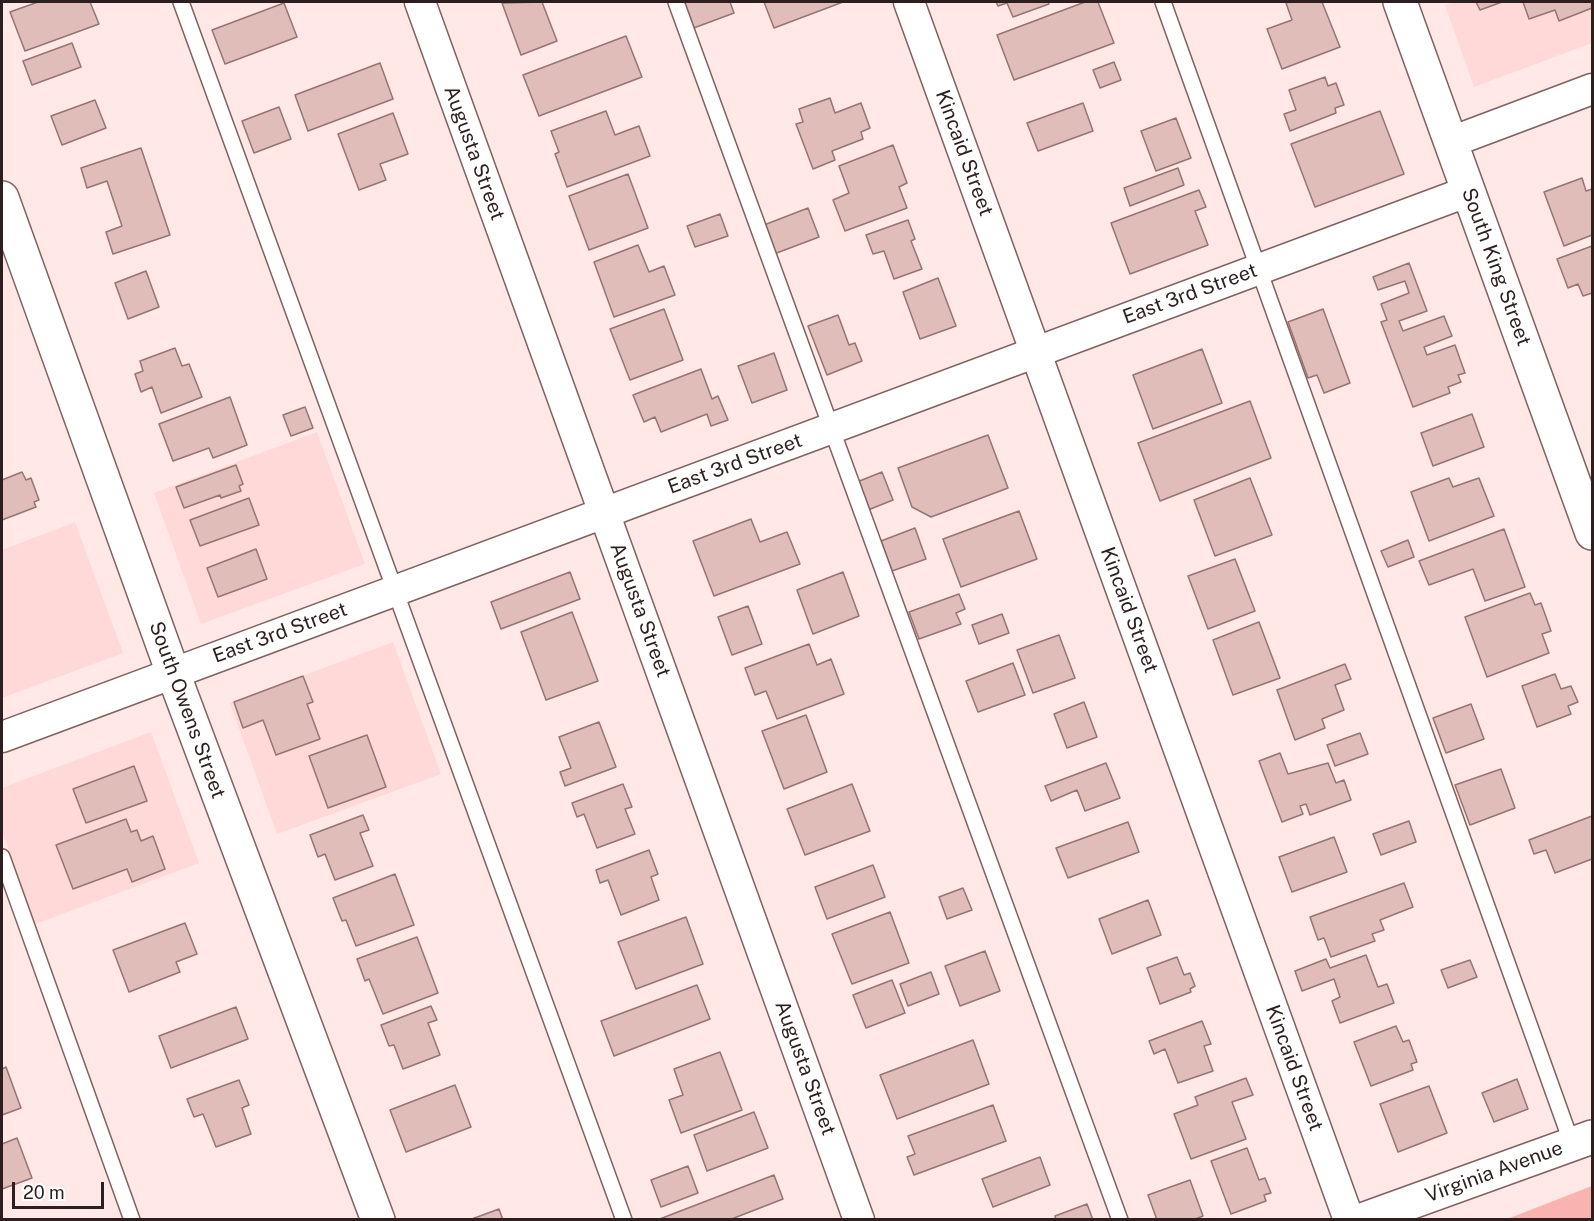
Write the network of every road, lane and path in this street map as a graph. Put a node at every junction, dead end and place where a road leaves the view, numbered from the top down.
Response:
1 (180, 2) edge
2 (420, 2) edge
3 (676, 2) edge
4 (909, 2) edge
5 (1163, 2) edge
6 (1400, 2) edge
7 (1593, 89) edge
8 (1451, 141) junction
9 (1468, 191) junction
10 (2, 198) edge
11 (1258, 269) junction
12 (1035, 352) junction
13 (832, 428) junction
14 (604, 512) junction
15 (1593, 533) edge
16 (393, 591) junction
17 (173, 673) junction
18 (2, 737) edge
19 (2, 857) edge
20 (1582, 1140) edge
21 (132, 1220) edge
22 (378, 1220) edge
23 (624, 1220) edge
24 (860, 1220) edge
25 (1120, 1220) edge
26 (1348, 1220) edge
27 (1362, 1220) edge

1 - 16 lane
2 - 14 street, Augusta Street
3 - 13 lane
4 - 12 street, Kincaid Street
5 - 11 lane
6 - 8 street, South King Street
7 - 8 street
8 - 9 street, South King Street
9 - 11 street, East 3rd Street
9 - 15 street, South King Street
10 - 17 street, South Owens Street
11 - 12 street, East 3rd Street
11 - 20 lane
12 - 13 street, East 3rd Street
12 - 26 street, Kincaid Street
13 - 14 street, East 3rd Street
13 - 25 lane
14 - 16 street, East 3rd Street
14 - 24 street, Augusta Street
16 - 17 street, East 3rd Street
16 - 23 lane
17 - 18 street, East 3rd Street
17 - 22 street, South Owens Street
19 - 21 lane
20 - 27 street, Virginia Avenue

